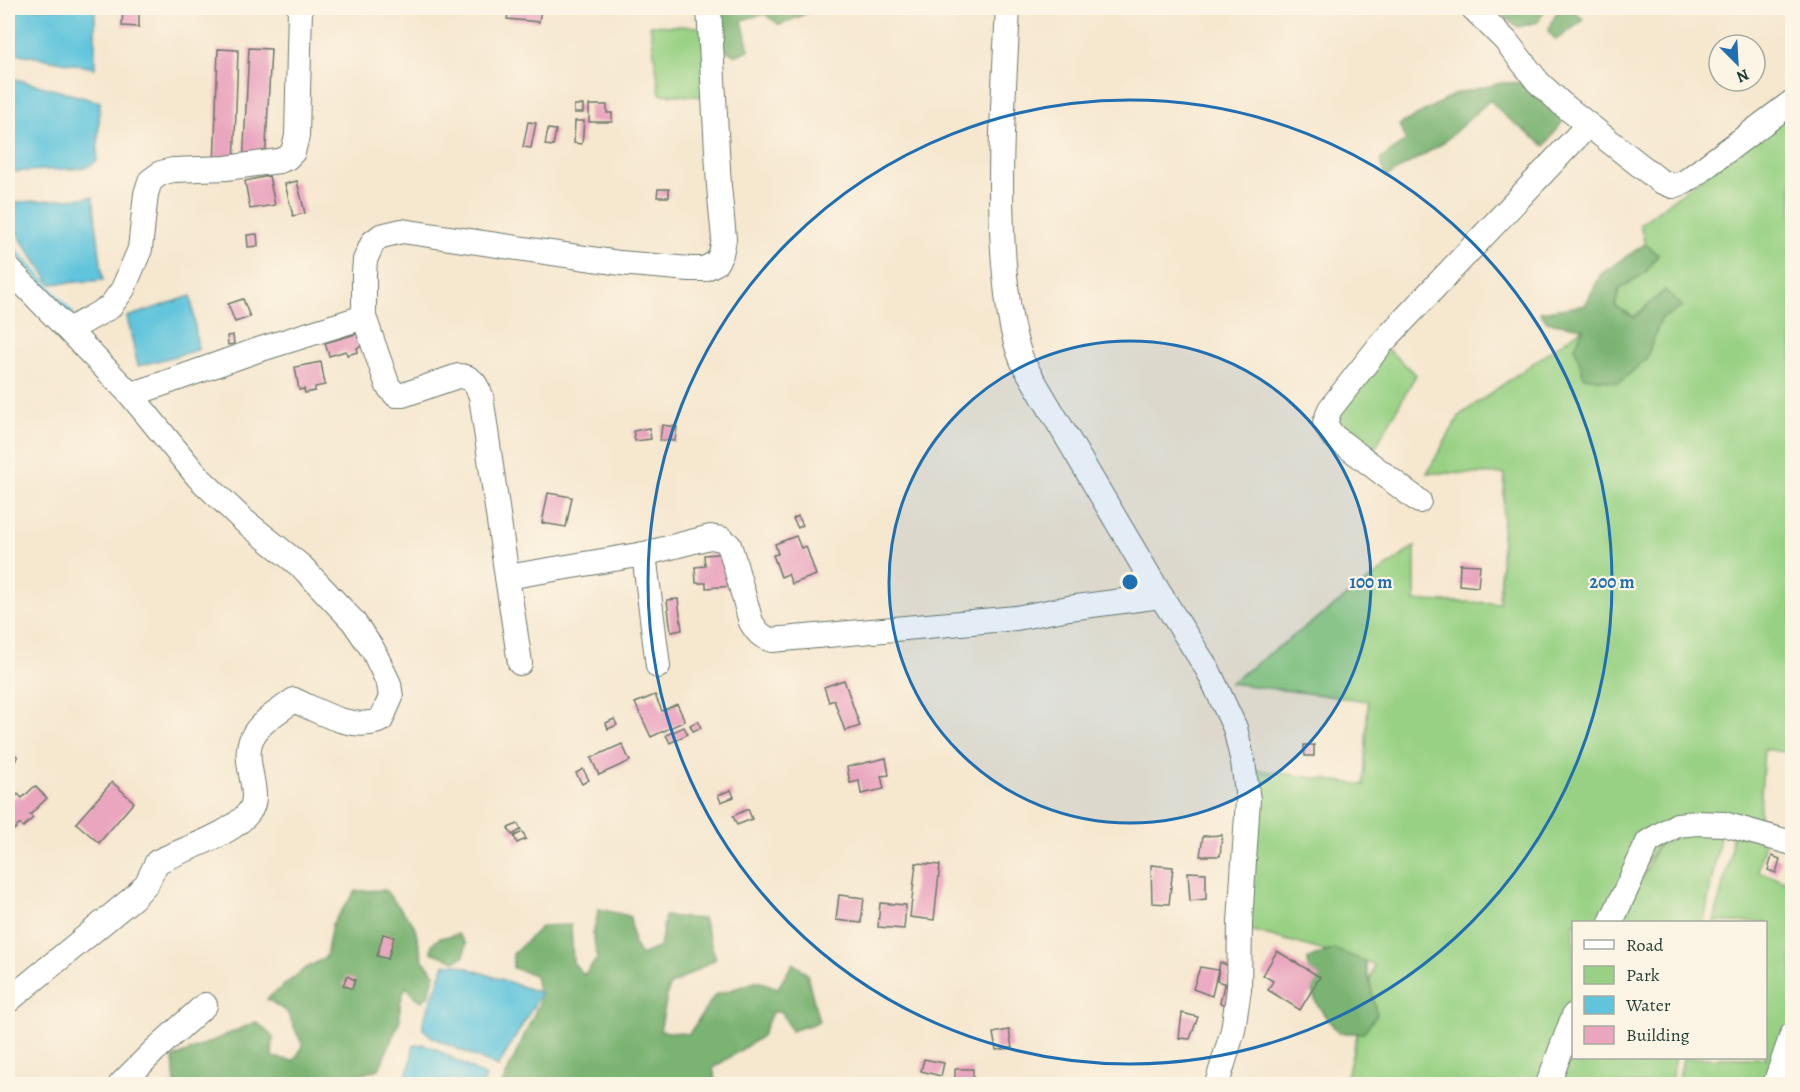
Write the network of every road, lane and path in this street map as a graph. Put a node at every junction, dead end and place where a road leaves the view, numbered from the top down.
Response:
1 (300, 8) edge
2 (709, 8) edge
3 (1008, 8) edge
4 (1473, 8) edge
5 (1792, 102) edge
6 (1588, 125) junction
7 (8, 268) edge
8 (364, 317) junction
9 (69, 330) junction
10 (130, 394) junction
11 (1419, 501) dead end
12 (644, 554) junction
13 (507, 577) junction
14 (1161, 596) junction
15 (520, 663) dead end
16 (658, 666) dead end
17 (1792, 843) edge
18 (1611, 921) edge
19 (8, 1001) edge
20 (205, 1005) dead end
21 (1572, 1020) edge
22 (1792, 1035) edge
23 (121, 1084) edge
24 (1217, 1084) edge
25 (1548, 1084) edge
26 (1775, 1084) edge

1 - 9 street
2 - 8 street
3 - 14 street
4 - 6 street
5 - 6 street
6 - 11 street
7 - 9 street
8 - 10 street
8 - 13 street
9 - 10 street
10 - 19 street
12 - 13 street
12 - 14 street
12 - 16 street
13 - 15 street
14 - 24 street
17 - 18 street
20 - 23 street
21 - 25 street
22 - 26 street

